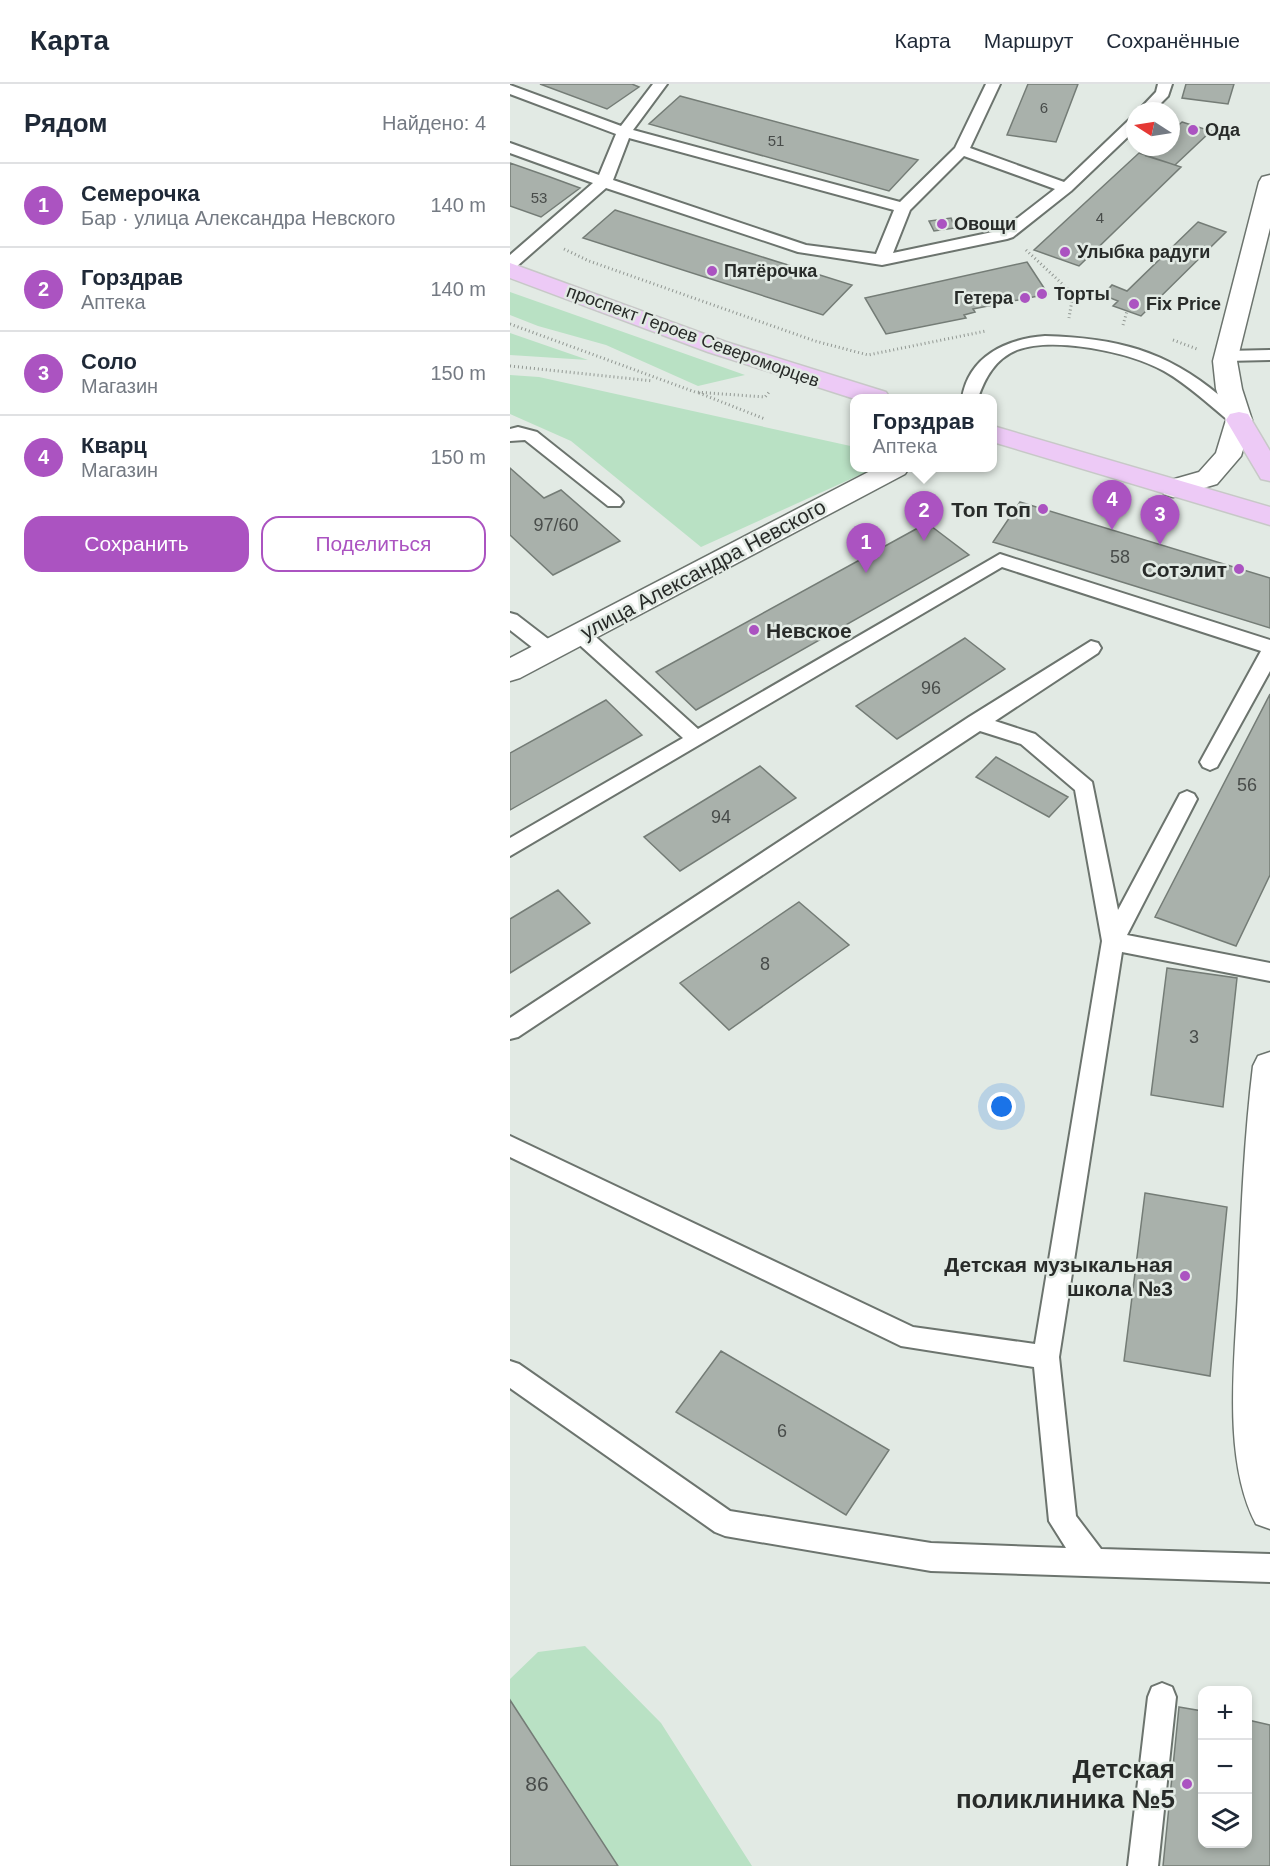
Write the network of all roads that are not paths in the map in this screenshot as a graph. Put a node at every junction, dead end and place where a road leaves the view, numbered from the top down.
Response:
1 (660, 84) edge
2 (993, 84) edge
3 (1165, 84) edge
4 (510, 89) edge
5 (1154, 102) edge
6 (1126, 131) edge
7 (624, 132) junction
8 (510, 148) edge
9 (962, 150) junction
10 (604, 182) junction
11 (1270, 182) edge
12 (1066, 188) junction
13 (903, 208) junction
14 (882, 260) junction
15 (510, 264) edge
16 (510, 270) edge
17 (1270, 355) edge
18 (1226, 356) junction
19 (862, 394) edge
20 (972, 394) edge
21 (1239, 420) junction
22 (510, 435) edge
23 (997, 435) edge
24 (888, 472) edge
25 (1270, 473) edge
26 (1173, 488) junction
27 (614, 502) dead end
28 (1270, 516) edge
29 (510, 620) edge
30 (580, 634) junction
31 (1270, 647) edge
32 (1091, 648) dead end
33 (549, 650) junction
34 (1270, 653) edge
35 (510, 671) edge
36 (976, 722) junction
37 (697, 739) junction
38 (1210, 762) dead end
39 (1187, 799) dead end
40 (510, 848) edge
41 (1113, 941) junction
42 (1270, 972) edge
43 (510, 1030) edge
44 (1270, 1066) edge
45 (510, 1146) edge
46 (1046, 1357) junction
47 (510, 1373) edge
48 (1270, 1510) edge
49 (1094, 1562) junction
50 (1270, 1568) edge
51 (1162, 1697) dead end
52 (1143, 1866) edge

1 - 7 lane
2 - 9 lane
3 - 5 lane
4 - 7 lane
6 - 12 lane
7 - 10 lane
7 - 13 lane
8 - 10 lane
9 - 12 lane
9 - 13 lane
10 - 14 lane
10 - 15 lane
11 - 18 street
12 - 14 lane
13 - 14 lane
16 - 19 main road, проспект Героев Североморцев
17 - 18 lane
18 - 21 street
20 - 21 lane
21 - 25 main road
21 - 26 street
22 - 27 lane
23 - 26 main road
24 - 30 street, улица Александра Невского
26 - 28 main road
29 - 33 lane
30 - 33 street, улица Александра Невского
30 - 37 lane
31 - 37 lane
32 - 36 lane
33 - 35 street, улица Александра Невского
34 - 38 lane
36 - 41 lane
36 - 43 lane
37 - 40 lane
39 - 41 lane
41 - 42 lane
41 - 46 lane
44 - 48 street
45 - 46 lane
46 - 49 lane
47 - 49 lane
49 - 50 lane
51 - 52 lane

